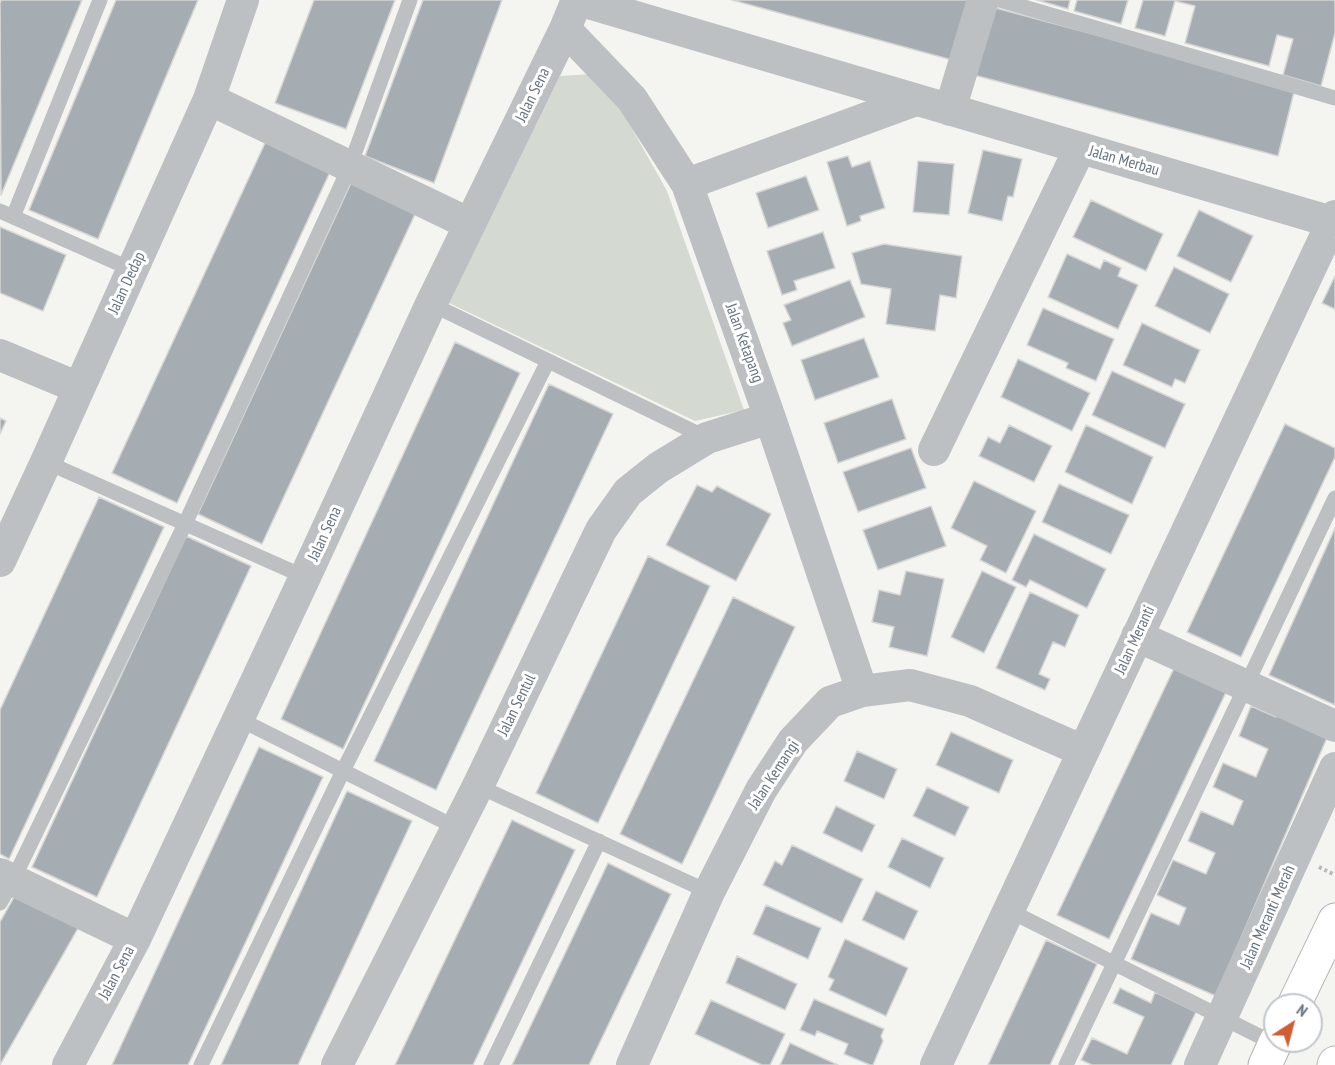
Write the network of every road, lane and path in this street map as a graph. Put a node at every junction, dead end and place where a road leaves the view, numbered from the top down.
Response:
1 (100, 0) edge
2 (243, 0) edge
3 (410, 0) edge
4 (577, 0) edge
5 (983, 0) edge
6 (1000, 0) edge
7 (565, 29) junction
8 (1335, 98) edge
9 (209, 99) junction
10 (916, 100) junction
11 (950, 110) junction
12 (1080, 148) junction
13 (350, 166) junction
14 (687, 184) junction
15 (6, 214) edge
16 (1334, 219) edge
17 (470, 224) junction
18 (133, 270) junction
19 (430, 304) junction
20 (0, 355) edge
21 (548, 361) junction
22 (79, 388) junction
23 (771, 418) junction
24 (707, 438) junction
25 (934, 450) dead end
26 (46, 462) junction
27 (1335, 498) edge
28 (185, 524) junction
29 (0, 561) edge
30 (305, 577) junction
31 (1137, 636) junction
32 (1245, 685) junction
33 (862, 691) junction
34 (239, 719) junction
35 (1335, 726) edge
36 (1083, 751) junction
37 (1335, 768) edge
38 (343, 771) junction
39 (478, 786) junction
40 (457, 828) junction
41 (599, 841) junction
42 (4, 886) edge
43 (709, 892) junction
44 (1008, 910) junction
45 (1335, 920) edge
46 (135, 939) junction
47 (1114, 964) junction
48 (1300, 993) edge
49 (1221, 1018) junction
50 (1263, 1044) edge
51 (68, 1065) edge
52 (201, 1065) edge
53 (337, 1065) edge
54 (491, 1065) edge
55 (632, 1065) edge
56 (936, 1065) edge
57 (1066, 1065) edge
58 (1200, 1065) edge

1 - 15 lane
2 - 9 street, Jalan Dedap
3 - 13 lane
4 - 7 street, Jalan Sena
4 - 10 street, Jalan Merbau
5 - 11 street
6 - 8 lane
7 - 14 street, Jalan Ketapang
7 - 17 street, Jalan Sena
9 - 13 street
9 - 18 street, Jalan Dedap
10 - 11 street, Jalan Merbau
10 - 14 street
11 - 12 street, Jalan Merbau
12 - 16 street, Jalan Merbau
12 - 25 street
13 - 17 street
13 - 28 lane
14 - 23 street, Jalan Ketapang
15 - 18 lane
16 - 31 street, Jalan Meranti
17 - 19 street, Jalan Sena
18 - 22 street, Jalan Dedap
19 - 21 lane
19 - 30 street, Jalan Sena
20 - 22 street
21 - 24 lane
21 - 38 lane
22 - 26 street, Jalan Dedap
23 - 24 street, Jalan Sentul
23 - 33 street, Jalan Ketapang
24 - 39 street, Jalan Sentul
26 - 28 lane
26 - 29 street, Jalan Dedap
27 - 32 lane
28 - 30 lane
28 - 42 lane
30 - 34 street, Jalan Sena
31 - 32 street
31 - 36 street, Jalan Meranti
32 - 35 street
32 - 47 lane
33 - 36 street, Jalan Kemangi
33 - 43 street, Jalan Kemangi
34 - 38 lane
34 - 46 street, Jalan Sena
36 - 44 street, Jalan Meranti
37 - 49 street, Jalan Meranti Merah
38 - 40 lane
38 - 52 lane
39 - 40 street, Jalan Sentul
39 - 41 lane
40 - 53 street, Jalan Sentul
41 - 43 lane
41 - 54 lane
42 - 46 street
43 - 55 street, Jalan Kemangi
44 - 47 lane
44 - 56 street, Jalan Meranti
45 - 48 highway
46 - 51 street, Jalan Sena
47 - 49 lane
47 - 57 lane
49 - 50 lane
49 - 58 street, Jalan Meranti Merah

